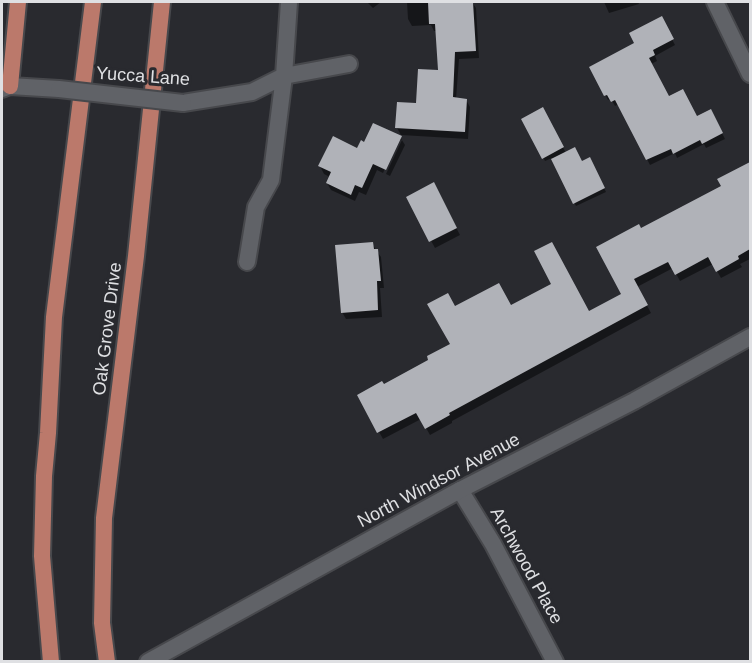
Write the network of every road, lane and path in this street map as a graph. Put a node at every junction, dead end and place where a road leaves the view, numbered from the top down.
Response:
1 (18, 2) edge
2 (93, 2) edge
3 (162, 2) edge
4 (289, 2) edge
5 (715, 2) edge
6 (349, 64) dead end
7 (750, 74) edge
8 (284, 76) junction
9 (6, 87) edge
10 (247, 262) dead end
11 (750, 337) edge
12 (460, 490) junction
13 (51, 662) edge
14 (107, 662) edge
15 (147, 662) edge
16 (555, 662) edge

1 - 9 main road
2 - 13 main road
3 - 14 main road, Oak Grove Drive
4 - 8 street
5 - 7 street
6 - 8 street, Yucca Lane
8 - 9 street, Yucca Lane, bridge
8 - 10 street
11 - 12 street, North Windsor Avenue
12 - 15 street, North Windsor Avenue
12 - 16 street, Archwood Place

